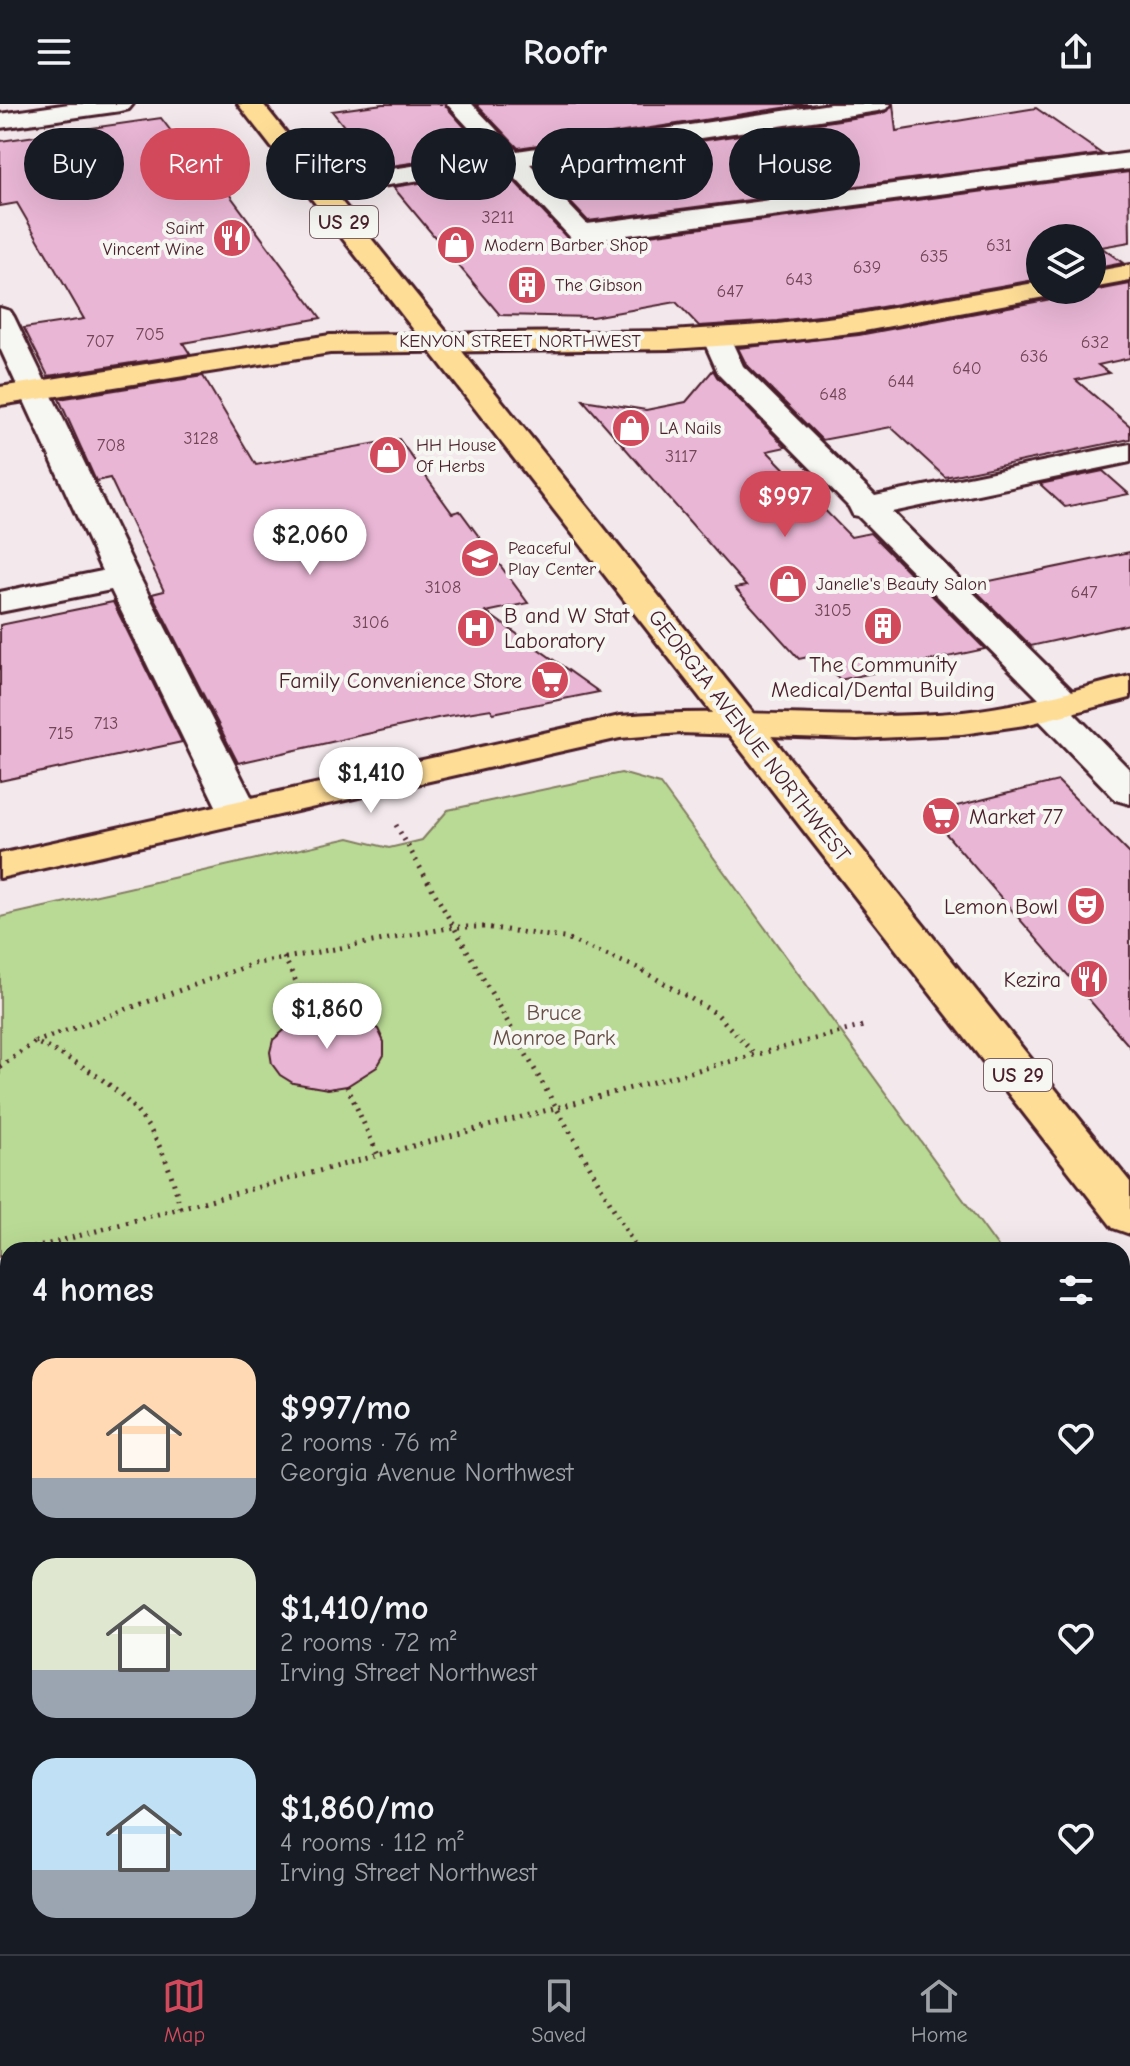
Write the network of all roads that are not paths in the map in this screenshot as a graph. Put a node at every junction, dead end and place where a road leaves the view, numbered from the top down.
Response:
1 (121, 104) edge
2 (250, 104) edge
3 (459, 104) edge
4 (878, 104) edge
5 (0, 121) edge
6 (269, 128) edge
7 (483, 128) edge
8 (516, 159) edge
9 (1130, 161) edge
10 (516, 162) edge
11 (326, 200) edge
12 (1130, 273) edge
13 (1106, 277) edge
14 (1026, 293) edge
15 (0, 317) edge
16 (717, 337) junction
17 (438, 341) junction
18 (34, 390) junction
19 (0, 396) edge
20 (1130, 453) edge
21 (865, 508) junction
22 (123, 577) junction
23 (0, 602) edge
24 (1130, 687) edge
25 (1056, 706) junction
26 (742, 726) junction
27 (1130, 792) edge
28 (239, 812) junction
29 (0, 866) edge
30 (1130, 1216) edge

1 - 5 street
2 - 6 main road, GEORGIA AVENUE NORTHWEST / US 29
3 - 7 street
4 - 8 street
9 - 10 street
11 - 17 main road, GEORGIA AVENUE NORTHWEST / US 29
12 - 13 main road
14 - 16 main road, KENYON STREET NORTHWEST
15 - 18 street
16 - 17 main road, KENYON STREET NORTHWEST
16 - 21 street
17 - 18 main road, KENYON STREET NORTHWEST
17 - 26 main road, GEORGIA AVENUE NORTHWEST / US 29
18 - 19 main road, KENYON STREET NORTHWEST
18 - 22 street
20 - 21 street
21 - 25 street
22 - 23 street
22 - 28 street
24 - 25 main road
25 - 26 main road
25 - 27 street
26 - 28 main road
26 - 30 main road, GEORGIA AVENUE NORTHWEST / US 29
28 - 29 main road

